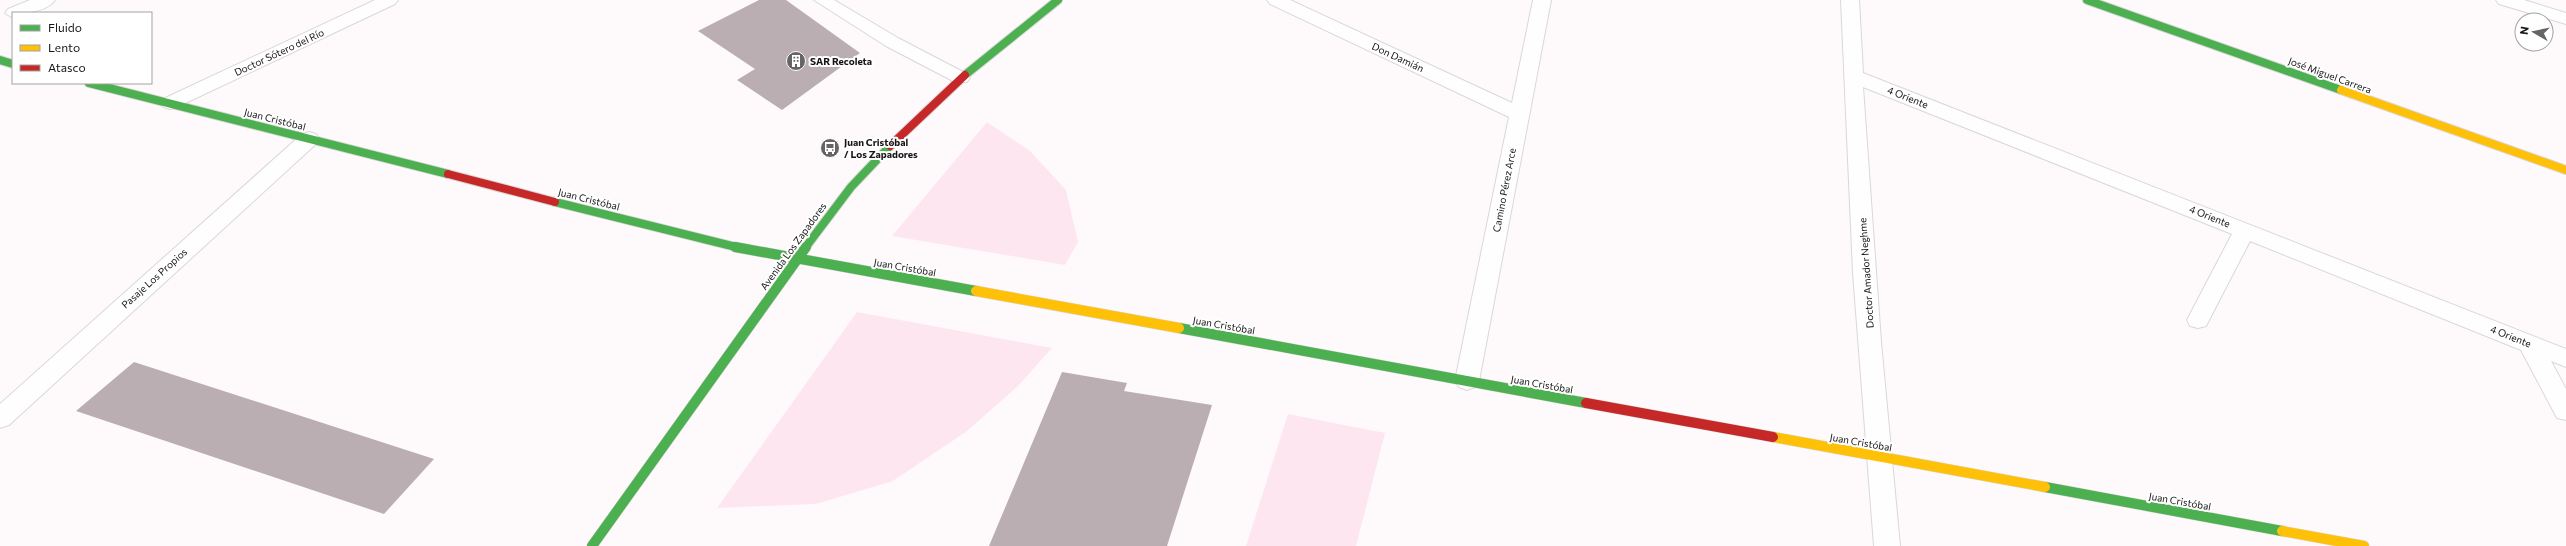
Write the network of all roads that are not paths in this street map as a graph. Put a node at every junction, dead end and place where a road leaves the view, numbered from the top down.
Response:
1 (46, 0) edge
2 (389, 0) edge
3 (822, 0) edge
4 (1058, 0) edge
5 (1276, 0) edge
6 (1542, 0) edge
7 (1850, 0) edge
8 (2087, 0) edge
9 (2505, 0) edge
10 (16, 12) edge
11 (12, 13) edge
12 (0, 18) edge
13 (2566, 19) edge
14 (0, 60) edge
15 (12, 64) edge
16 (1853, 76) junction
17 (961, 78) junction
18 (93, 84) edge
19 (170, 103) junction
20 (1519, 114) junction
21 (308, 139) junction
22 (2566, 170) edge
23 (2245, 230) junction
24 (797, 258) junction
25 (2198, 320) dead end
26 (2529, 343) junction
27 (2566, 358) edge
28 (1467, 381) junction
29 (2566, 411) edge
30 (0, 418) edge
31 (1878, 457) junction
32 (592, 546) edge
33 (1887, 546) edge
34 (2364, 546) edge

1 - 10 street
2 - 19 street, Doctor Sótero del Río
3 - 17 lane
4 - 17 street, Avenida Los Zapadores
5 - 20 street, Don Damián
6 - 20 street, Camino Pérez Arce
7 - 16 street, Doctor Amador Neghme
8 - 22 street, José Miguel Carrera
9 - 13 street
11 - 12 street
14 - 15 street
16 - 23 street, 4 Oriente
16 - 31 street, Doctor Amador Neghme
17 - 24 street, Avenida Los Zapadores
18 - 19 street, Juan Cristóbal
19 - 21 street, Juan Cristóbal
20 - 28 street, Camino Pérez Arce
21 - 24 street, Juan Cristóbal
21 - 30 street, Pasaje Los Propios
23 - 25 street
23 - 26 street, 4 Oriente
24 - 28 street, Juan Cristóbal
24 - 32 street, Avenida Los Zapadores
26 - 27 street, 4 Oriente
26 - 29 street
28 - 31 street, Juan Cristóbal
31 - 33 street, Doctor Amador Neghme
31 - 34 street, Juan Cristóbal

